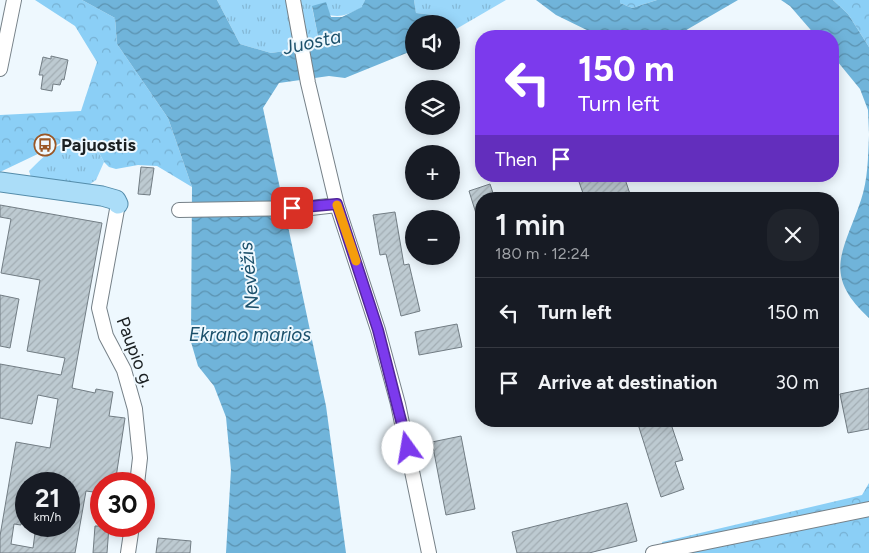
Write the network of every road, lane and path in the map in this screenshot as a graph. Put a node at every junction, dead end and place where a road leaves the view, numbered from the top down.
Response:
1 (14, 0) edge
2 (294, 0) edge
3 (0, 69) edge
4 (0, 182) edge
5 (118, 204) joint
6 (337, 204) junction
7 (179, 210) dead end
8 (138, 472) edge
9 (869, 509) edge
10 (130, 537) edge
11 (128, 553) edge
12 (429, 553) edge
13 (654, 553) edge

1 - 3 street
2 - 6 street
4 - 5 main road
5 - 8 street, Paupio g.
6 - 7 street
6 - 12 street
9 - 13 street
10 - 11 street

